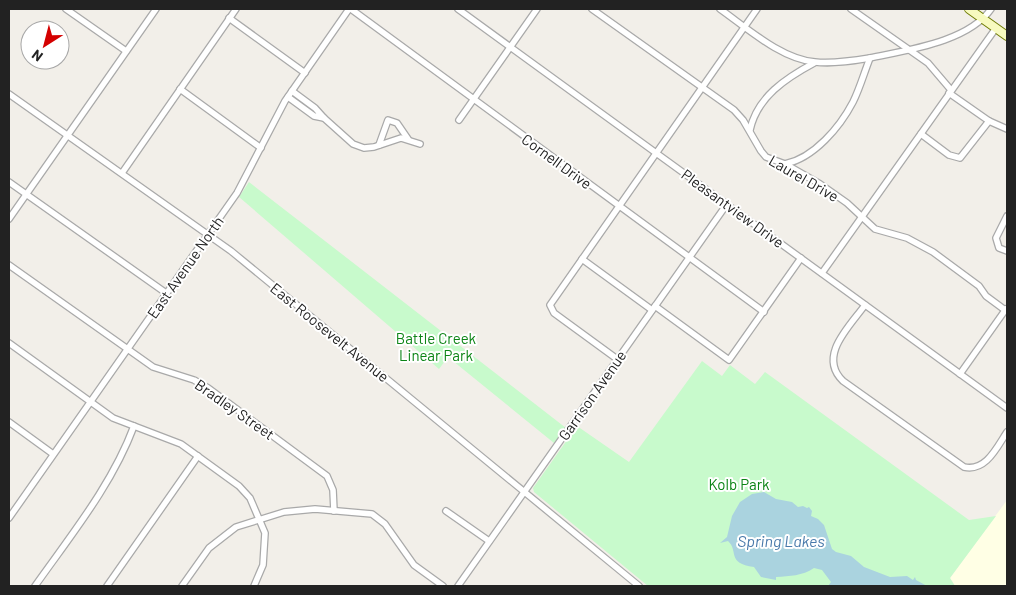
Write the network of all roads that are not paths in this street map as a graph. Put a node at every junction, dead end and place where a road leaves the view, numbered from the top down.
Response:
1 (156, 9) edge
2 (236, 9) edge
3 (350, 9) edge
4 (458, 9) edge
5 (536, 9) edge
6 (592, 9) edge
7 (720, 9) edge
8 (757, 9) edge
9 (851, 9) edge
10 (969, 9) edge
11 (991, 9) edge
12 (71, 10) edge
13 (229, 18) junction
14 (983, 19) junction
15 (745, 26) junction
16 (996, 28) junction
17 (1007, 36) edge
18 (511, 46) junction
19 (908, 50) junction
20 (126, 51) junction
21 (870, 58) junction
22 (814, 62) junction
23 (305, 73) junction
24 (703, 87) junction
25 (180, 89) junction
26 (950, 92) junction
27 (9, 94) edge
28 (290, 94) junction
29 (473, 99) junction
30 (458, 120) dead end
31 (989, 121) junction
32 (1007, 128) edge
33 (750, 130) junction
34 (921, 134) junction
35 (68, 136) junction
36 (408, 139) junction
37 (420, 144) dead end
38 (378, 145) junction
39 (261, 148) junction
40 (656, 153) junction
41 (785, 164) junction
42 (122, 173) junction
43 (9, 182) edge
44 (26, 194) junction
45 (727, 204) junction
46 (619, 206) junction
47 (1007, 216) edge
48 (9, 218) edge
49 (861, 218) junction
50 (208, 234) junction
51 (1007, 251) edge
52 (690, 258) junction
53 (801, 258) junction
54 (582, 259) junction
55 (9, 265) edge
56 (822, 274) junction
57 (166, 293) junction
58 (865, 305) junction
59 (654, 308) junction
60 (1006, 309) edge
61 (764, 312) junction
62 (9, 343) edge
63 (128, 348) junction
64 (617, 359) junction
65 (960, 374) junction
66 (90, 402) junction
67 (1007, 408) edge
68 (9, 422) edge
69 (134, 426) junction
70 (1007, 432) edge
71 (53, 454) junction
72 (198, 456) junction
73 (524, 491) junction
74 (334, 511) junction
75 (446, 511) dead end
76 (9, 518) edge
77 (260, 518) junction
78 (489, 541) junction
79 (35, 586) edge
80 (107, 586) edge
81 (182, 586) edge
82 (254, 586) edge
83 (443, 586) edge
84 (458, 586) edge
85 (639, 586) edge

1 - 20 street
2 - 13 street
3 - 23 street, East Avenue North
3 - 29 street, Cornell Drive
4 - 18 street, Pleasantview Drive
5 - 18 street
6 - 24 street, Laurel Drive
7 - 15 street
8 - 15 street
9 - 19 street
10 - 14 street
11 - 14 street
12 - 20 street
13 - 23 street
13 - 25 street
14 - 16 street
14 - 19 street
15 - 22 street
15 - 24 street
16 - 17 street
16 - 26 street
18 - 29 street
18 - 40 street, Pleasantview Drive
19 - 21 street
19 - 26 street
20 - 35 street
21 - 22 street
21 - 41 street
22 - 33 street
23 - 28 street, East Avenue North
24 - 33 street, Laurel Drive
24 - 40 street
25 - 39 street
25 - 42 street
26 - 31 street
26 - 34 street
27 - 35 street, East Roosevelt Avenue
28 - 38 street
28 - 39 street, East Avenue North
29 - 30 street
29 - 46 street, Cornell Drive
31 - 32 street
31 - 34 street
33 - 41 street, Laurel Drive
34 - 49 street
35 - 42 street, East Roosevelt Avenue
35 - 44 street
36 - 37 street
36 - 38 street
36 - 38 street
39 - 50 street, East Avenue North
40 - 45 street, Pleasantview Drive
40 - 46 street
41 - 49 street, Laurel Drive
42 - 50 street, East Roosevelt Avenue
43 - 44 street
44 - 48 street
44 - 57 street
45 - 52 street, Garrison Avenue
45 - 53 street, Pleasantview Drive
46 - 52 street, Cornell Drive
46 - 54 street
47 - 51 street
49 - 56 street
49 - 60 street, Laurel Drive
50 - 57 street, East Avenue North
50 - 73 street, East Roosevelt Avenue
52 - 59 street, Garrison Avenue
52 - 61 street, Cornell Drive
53 - 56 street, Pleasantview Drive
53 - 61 street
54 - 59 street
54 - 64 street
55 - 63 street, Bradley Street
56 - 58 street, Pleasantview Drive
57 - 63 street, East Avenue North
58 - 65 street, Pleasantview Drive
58 - 70 street
59 - 61 street
59 - 64 street, Garrison Avenue
60 - 65 street
62 - 66 street
63 - 66 street, East Avenue North
63 - 74 street, Bradley Street
64 - 73 street, Garrison Avenue
65 - 67 street, Pleasantview Drive
66 - 69 street
66 - 71 street, East Avenue North
68 - 71 street
69 - 72 street
69 - 79 street
71 - 76 street, East Avenue North
72 - 77 street
72 - 80 street
73 - 78 street, Garrison Avenue
73 - 85 street, East Roosevelt Avenue
74 - 77 street
74 - 83 street
75 - 78 street
77 - 81 street
77 - 82 street
78 - 84 street, Garrison Avenue

